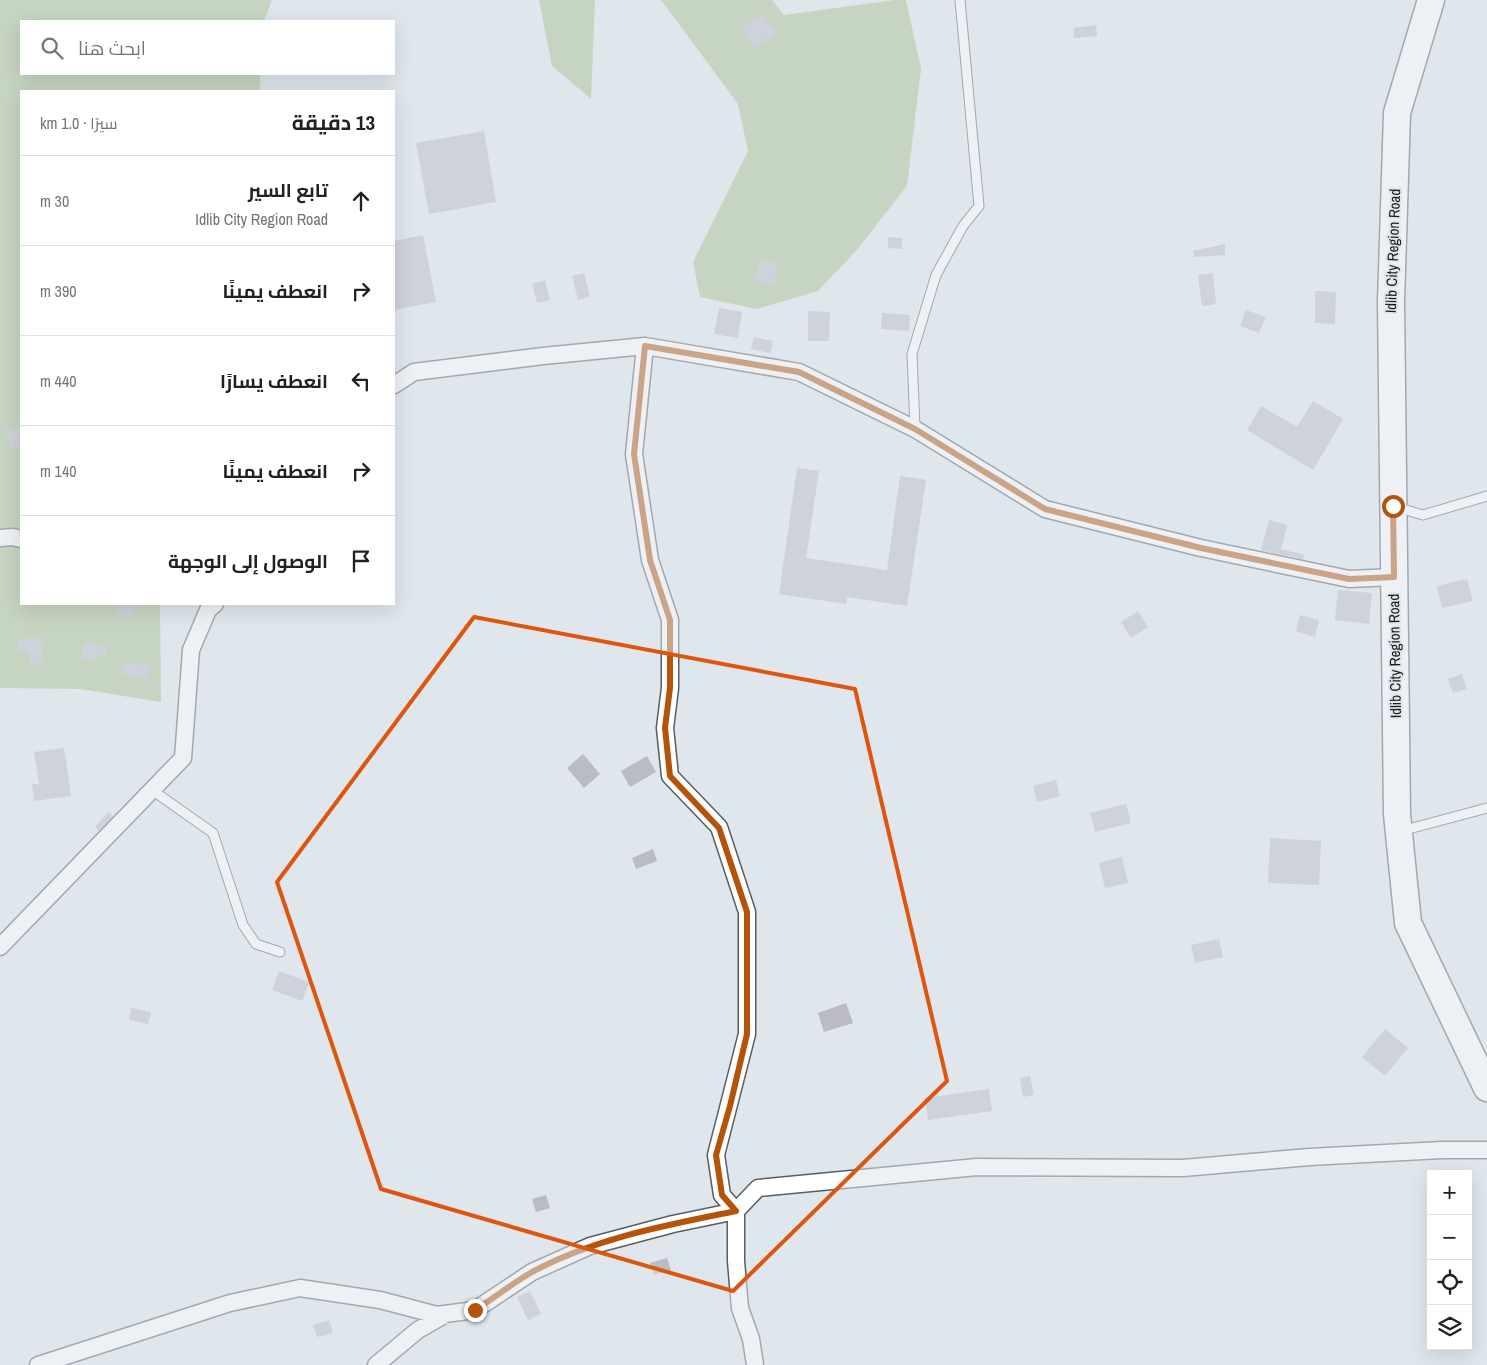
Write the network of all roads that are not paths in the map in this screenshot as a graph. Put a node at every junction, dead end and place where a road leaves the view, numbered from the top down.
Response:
1 (960, 0) edge
2 (1431, 0) edge
3 (645, 346) junction
4 (395, 384) edge
5 (915, 429) junction
6 (1487, 496) edge
7 (1393, 506) junction
8 (0, 538) edge
9 (20, 539) edge
10 (1394, 577) junction
11 (214, 605) edge
12 (152, 790) junction
13 (1487, 808) edge
14 (1399, 831) junction
15 (0, 947) edge
16 (280, 952) dead end
17 (1487, 1088) edge
18 (1487, 1150) edge
19 (736, 1211) junction
20 (446, 1314) junction
21 (38, 1365) edge
22 (376, 1365) edge
23 (756, 1365) edge

1 - 5 lane
2 - 7 main road, Idlib City Region Road
3 - 4 street
3 - 5 street
3 - 19 street
5 - 10 street
6 - 7 lane
7 - 10 main road, Idlib City Region Road
8 - 9 street
10 - 14 main road, Idlib City Region Road
11 - 12 street
12 - 15 street
12 - 16 lane
13 - 14 lane
14 - 17 main road, Idlib City Region Road
18 - 19 street
19 - 20 street
19 - 23 street
20 - 21 street
20 - 22 street

